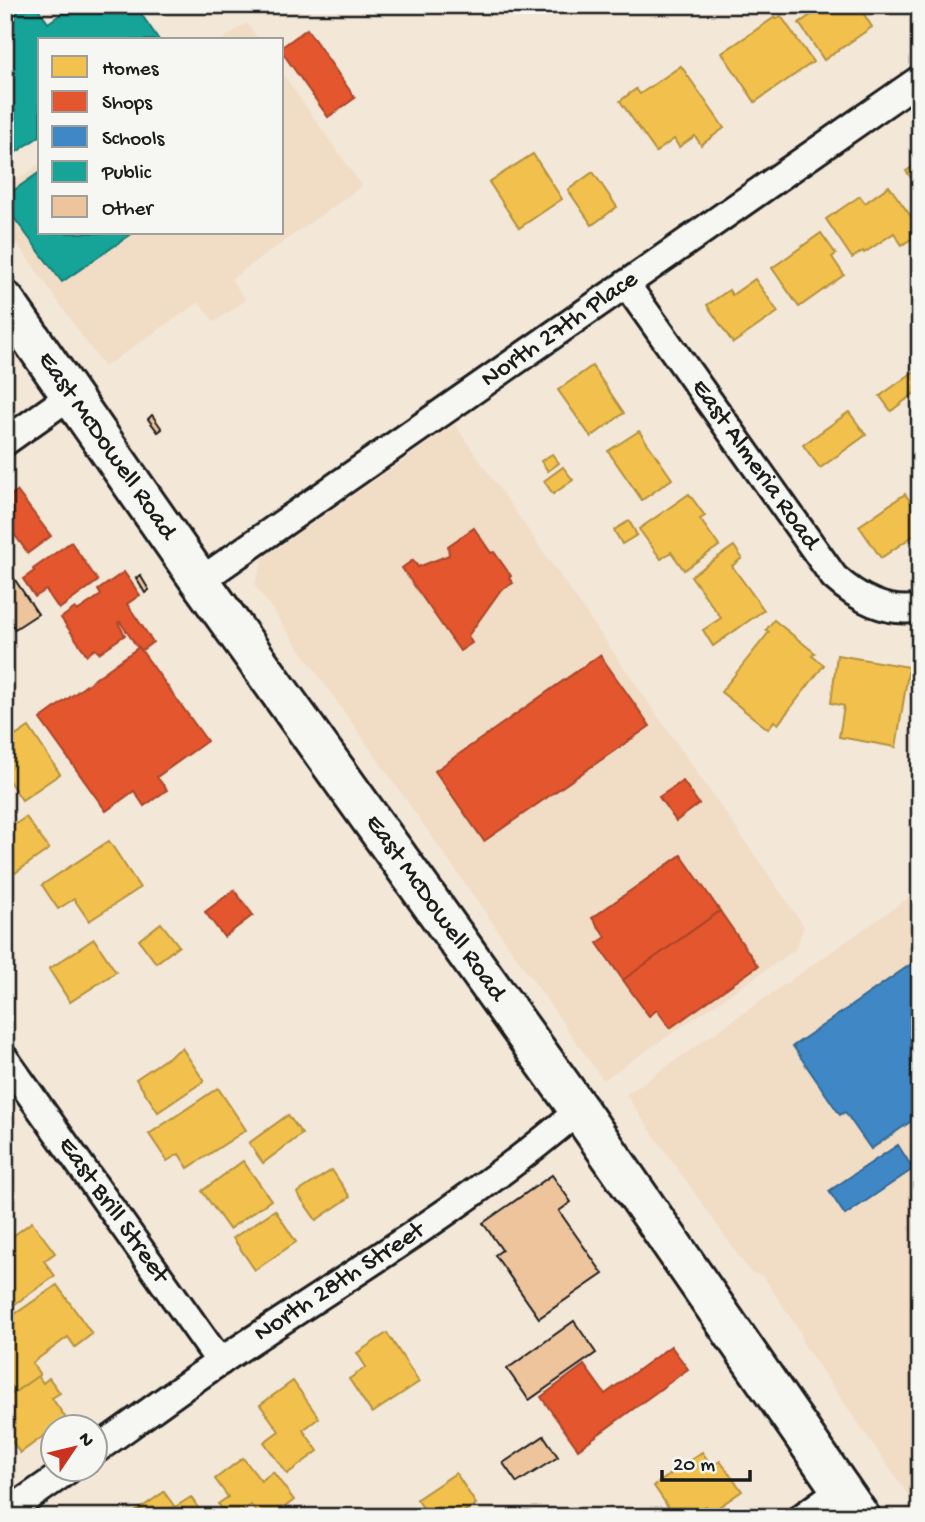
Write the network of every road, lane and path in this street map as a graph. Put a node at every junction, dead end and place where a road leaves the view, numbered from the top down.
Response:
1 (920, 79) edge
2 (626, 284) junction
3 (5, 301) edge
4 (71, 395) junction
5 (5, 442) edge
6 (200, 581) junction
7 (914, 609) edge
8 (5, 1059) edge
9 (579, 1110) junction
10 (220, 1362) junction
11 (108, 1441) edge
12 (47, 1484) edge
13 (851, 1503) edge
14 (5, 1514) edge
15 (802, 1517) edge

1 - 2 street, North 27th Place
2 - 6 street, North 27th Place
2 - 7 street, East Almeria Road
3 - 4 main road, East McDowell Road
4 - 5 street
4 - 6 main road, East McDowell Road
6 - 9 main road, East McDowell Road
8 - 10 street, East Brill Street
9 - 10 street, North 28th Street
9 - 13 main road, East McDowell Road
10 - 11 street, North 28th Street
12 - 14 street
13 - 15 street

